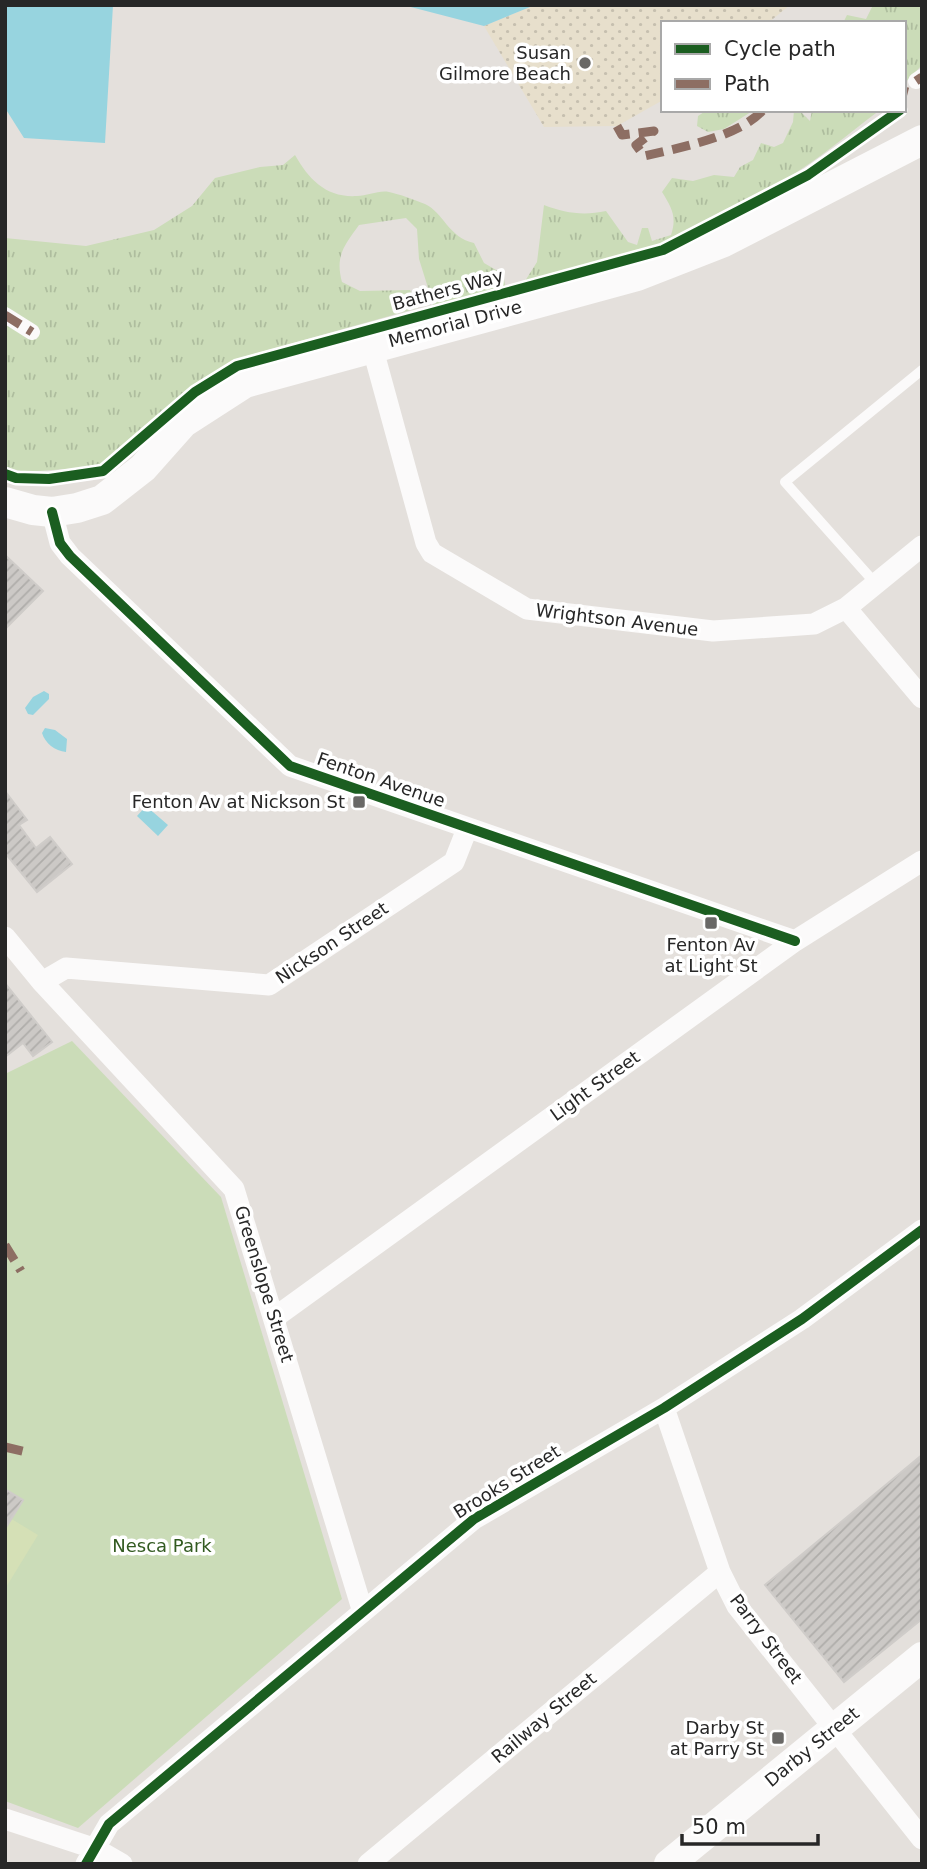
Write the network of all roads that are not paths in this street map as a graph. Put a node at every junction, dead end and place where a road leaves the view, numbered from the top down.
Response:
1 (922, 140) edge
2 (5, 315) edge
3 (32, 332) dead end
4 (372, 346) junction
5 (922, 370) edge
6 (5, 502) edge
7 (52, 512) junction
8 (922, 546) edge
9 (876, 584) junction
10 (846, 608) junction
11 (922, 698) edge
12 (467, 829) junction
13 (922, 861) edge
14 (5, 937) edge
15 (795, 941) junction
16 (42, 982) junction
17 (922, 1230) edge
18 (274, 1318) junction
19 (664, 1408) junction
20 (720, 1572) junction
21 (362, 1609) junction
22 (922, 1657) edge
23 (834, 1729) junction
24 (5, 1819) edge
25 (922, 1839) edge
26 (91, 1856) edge
27 (122, 1864) edge
28 (368, 1864) edge
29 (669, 1864) edge

1 - 4 main road, Memorial Drive
2 - 3 street
4 - 7 main road, Memorial Drive
4 - 10 street, Wrightson Avenue
5 - 9 lane
6 - 7 main road, Memorial Drive
7 - 12 street, Fenton Avenue
8 - 9 street, Wrightson Avenue
9 - 10 street, Wrightson Avenue
10 - 11 street
12 - 15 street, Fenton Avenue
12 - 16 street, Nickson Street
13 - 15 street, Light Street
14 - 16 street, Greenslope Street
15 - 18 street, Light Street
16 - 18 street, Greenslope Street
17 - 19 street, Brooks Street
18 - 21 street, Greenslope Street
19 - 20 street, Parry Street
19 - 21 street, Brooks Street
20 - 23 street, Parry Street
20 - 28 street, Railway Street
21 - 26 street, Brooks Street
22 - 23 main road, Darby Street
23 - 25 street, Parry Street
23 - 29 main road, Darby Street
24 - 26 street
26 - 27 street

